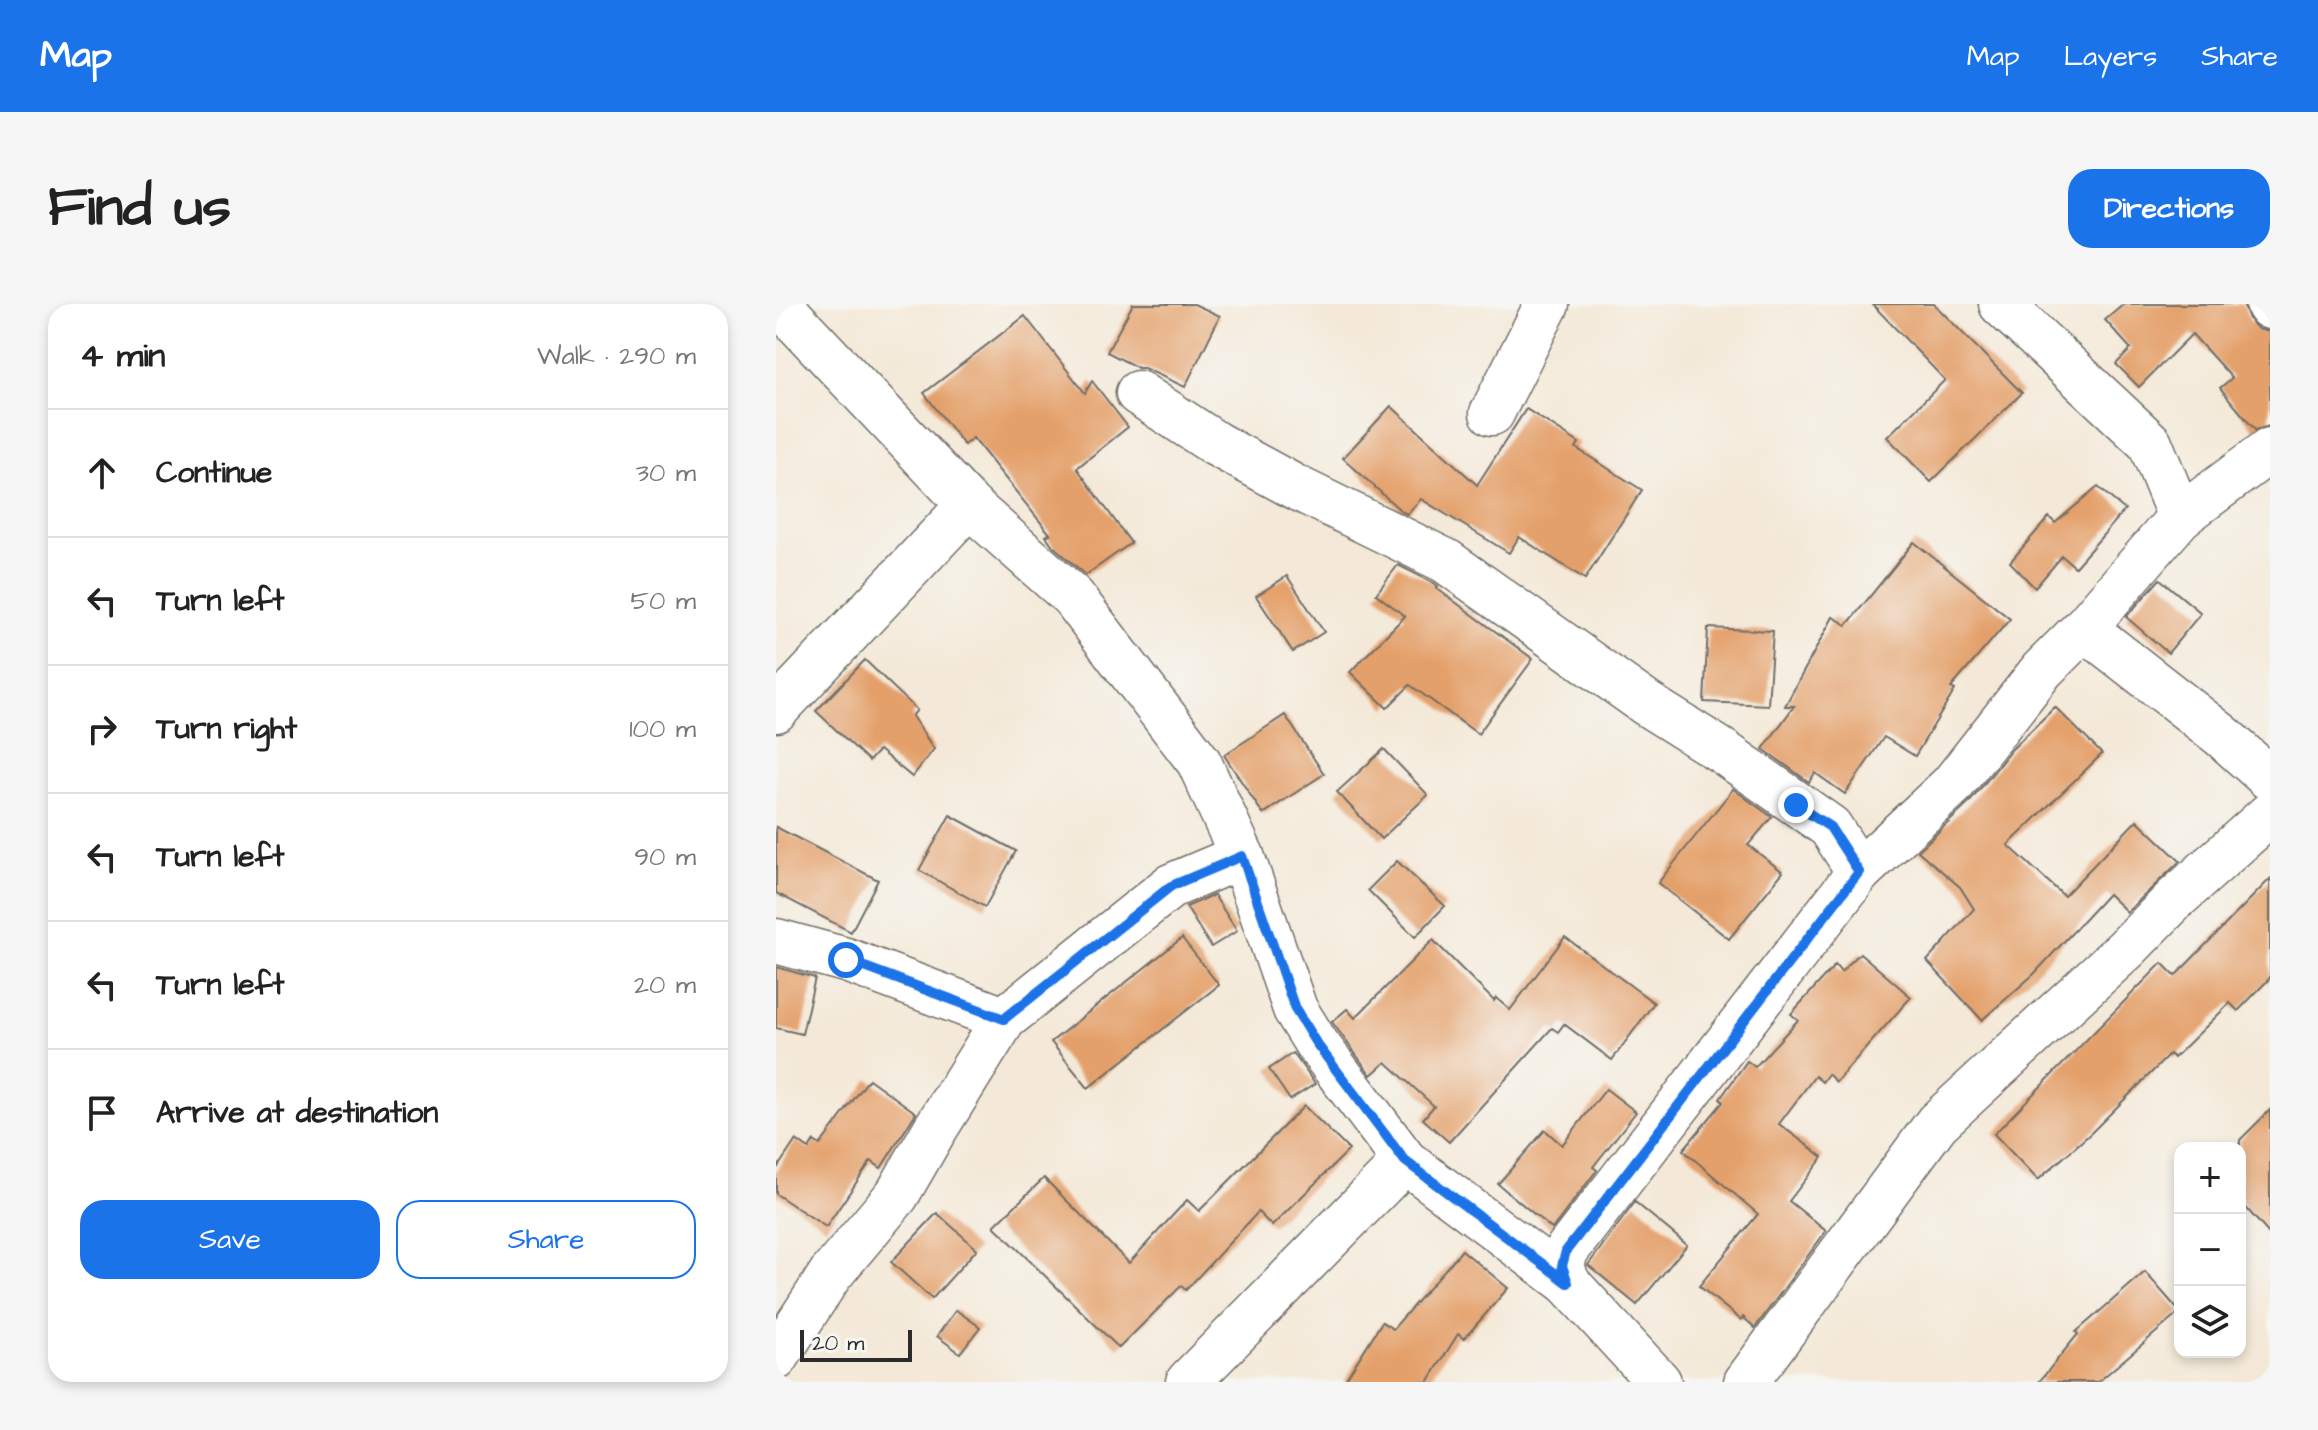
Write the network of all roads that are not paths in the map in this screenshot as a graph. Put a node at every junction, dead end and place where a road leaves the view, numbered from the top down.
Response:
1 (779, 304) edge
2 (1547, 304) edge
3 (2001, 304) edge
4 (1138, 393) dead end
5 (1492, 413) dead end
6 (2270, 450) edge
7 (969, 505) junction
8 (2180, 517) junction
9 (2084, 628) junction
10 (776, 710) edge
11 (2270, 779) edge
12 (2270, 814) edge
13 (1242, 856) junction
14 (1859, 872) junction
15 (776, 941) edge
16 (1004, 1019) junction
17 (1405, 1161) junction
18 (1568, 1283) junction
19 (776, 1358) edge
20 (1188, 1382) edge
21 (1659, 1382) edge
22 (1746, 1382) edge

1 - 7 street
2 - 5 street
3 - 8 street
4 - 14 street
6 - 8 street
7 - 10 street
7 - 13 street
8 - 9 street
9 - 11 street
9 - 14 street
12 - 22 street
13 - 16 street
13 - 17 street
14 - 18 street
15 - 16 street
16 - 19 street
17 - 18 street
17 - 20 street
18 - 21 street

